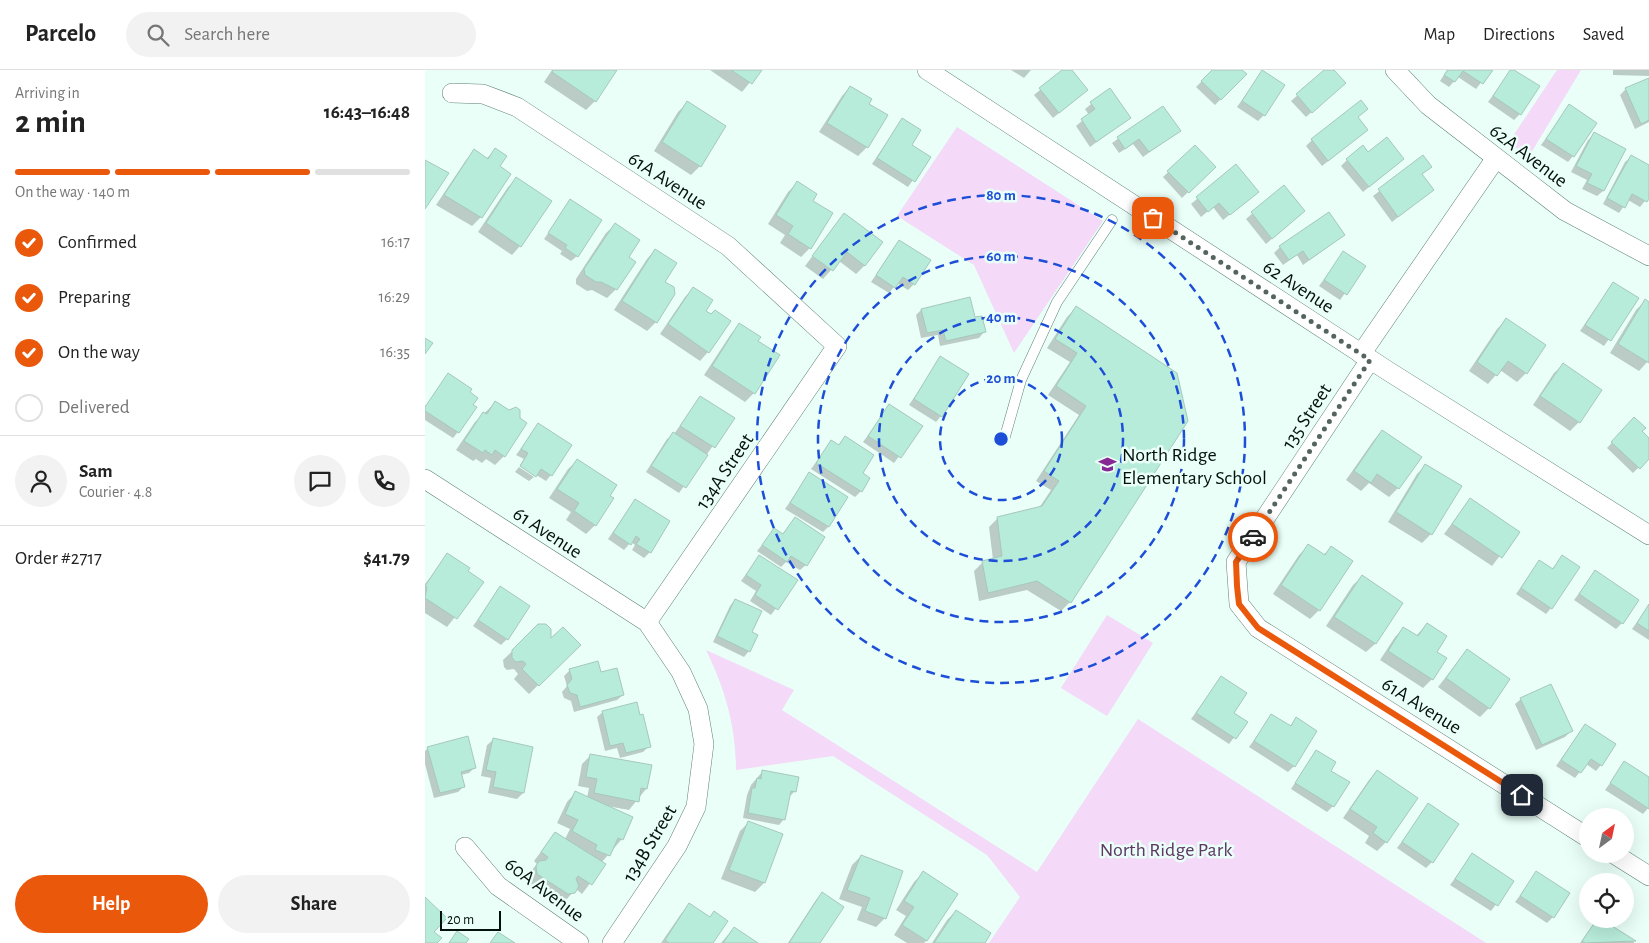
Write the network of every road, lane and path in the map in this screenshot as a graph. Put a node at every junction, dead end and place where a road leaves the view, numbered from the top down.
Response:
1 (927, 70) edge
2 (1395, 70) edge
3 (452, 93) dead end
4 (1496, 158) junction
5 (1112, 220) dead end
6 (1649, 256) edge
7 (837, 346) joint
8 (1366, 357) junction
9 (1004, 440) dead end
10 (425, 479) edge
11 (1649, 535) edge
12 (1239, 604) joint
13 (647, 622) junction
14 (1579, 832) edge
15 (465, 847) dead end
16 (1628, 863) edge
17 (1649, 876) edge
18 (579, 943) edge
19 (612, 943) edge

1 - 8 street, 62 Avenue
2 - 4 street, 62A Avenue
3 - 7 street, 61A Avenue
4 - 6 street, 62A Avenue
4 - 8 street, 135 Street
5 - 9 lane
7 - 13 street, 134A Street
8 - 11 street, 62 Avenue
8 - 12 street, 135 Street
10 - 13 street, 61 Avenue
12 - 14 street, 61A Avenue
13 - 19 street, 134B Street
15 - 18 street, 60A Avenue
16 - 17 street

